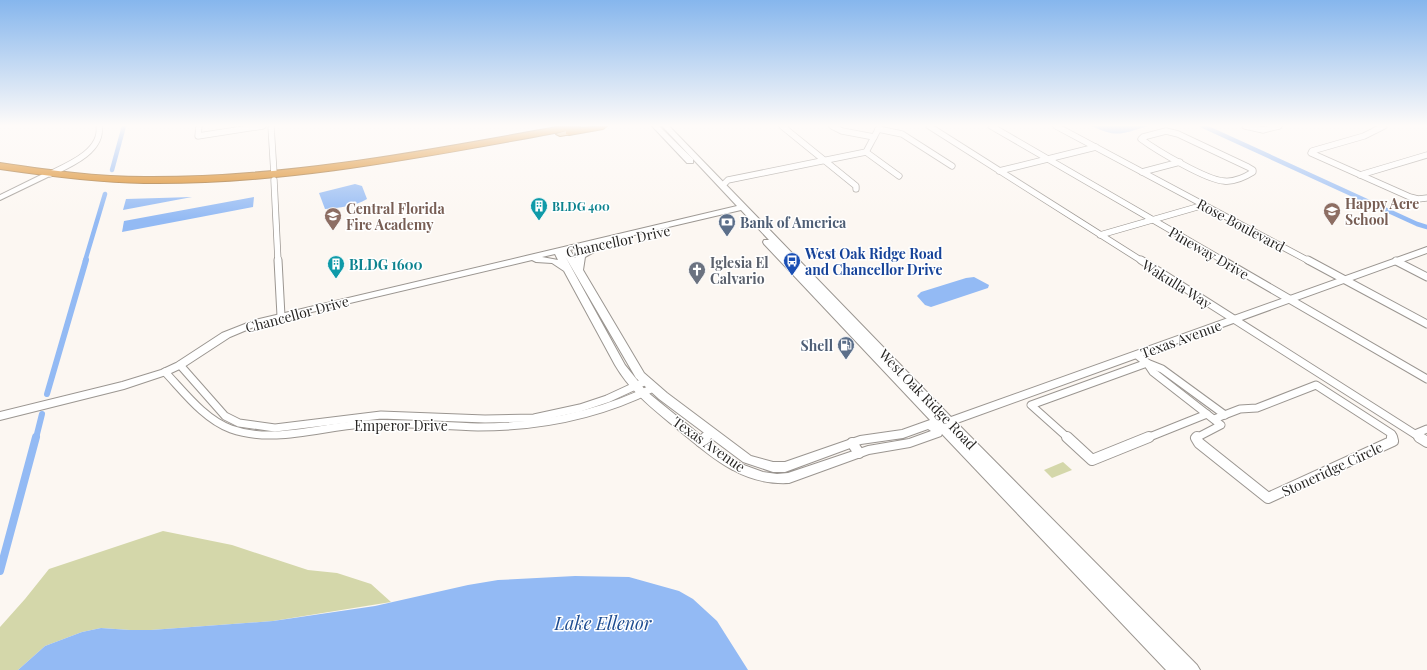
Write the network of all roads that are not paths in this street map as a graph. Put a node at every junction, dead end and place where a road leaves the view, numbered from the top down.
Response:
1 (80, 157) edge
2 (273, 157) edge
3 (404, 157) edge
4 (431, 157) edge
5 (686, 157) edge
6 (696, 157) edge
7 (820, 157) edge
8 (842, 157) edge
9 (873, 157) edge
10 (938, 157) edge
11 (977, 157) edge
12 (1045, 157) edge
13 (1055, 157) edge
14 (1115, 157) edge
15 (1172, 157) edge
16 (1227, 157) edge
17 (1321, 157) edge
18 (1417, 157) edge
19 (1048, 159) junction
20 (689, 160) junction
21 (825, 161) junction
22 (1180, 162) junction
23 (0, 166) edge
24 (952, 166) dead end
25 (999, 171) junction
26 (1142, 172) junction
27 (50, 174) junction
28 (0, 175) edge
29 (1360, 175) junction
30 (899, 176) dead end
31 (274, 177) junction
32 (37, 180) junction
33 (722, 183) junction
34 (856, 189) dead end
35 (0, 198) edge
36 (1427, 198) edge
37 (1204, 205) junction
38 (741, 210) junction
39 (1152, 220) junction
40 (1100, 235) junction
41 (603, 246) junction
42 (1427, 250) edge
43 (562, 252) junction
44 (534, 259) junction
45 (1396, 261) junction
46 (488, 268) junction
47 (574, 270) junction
48 (1427, 277) edge
49 (1344, 280) junction
50 (1290, 300) junction
51 (828, 306) junction
52 (847, 315) junction
53 (281, 316) junction
54 (1233, 320) junction
55 (1427, 324) edge
56 (1137, 355) junction
57 (632, 362) junction
58 (1147, 363) junction
59 (180, 365) junction
60 (620, 365) junction
61 (165, 372) junction
62 (1427, 379) edge
63 (649, 384) junction
64 (639, 390) junction
65 (1225, 415) junction
66 (0, 416) edge
67 (1211, 417) junction
68 (942, 425) junction
69 (1427, 429) edge
70 (711, 434) junction
71 (1415, 434) junction
72 (701, 442) junction
73 (1427, 442) edge
74 (747, 459) junction
75 (738, 467) junction
76 (802, 468) junction
77 (1014, 501) junction
78 (1062, 537) junction
79 (1157, 650) junction
80 (1176, 670) edge
81 (1182, 670) edge
82 (1192, 670) edge

1 - 27 street
2 - 31 street
3 - 31 highway
4 - 31 highway
5 - 20 street, West Oak Ridge Road
6 - 33 street, West Oak Ridge Road
7 - 21 street
8 - 21 street
9 - 30 street
10 - 24 street
11 - 25 street, Wakulla Way
12 - 19 street, Pineway Drive
13 - 19 street
14 - 26 street, Rose Boulevard
15 - 22 street
16 - 22 street
17 - 29 street
18 - 29 street
19 - 25 street
19 - 39 street, Pineway Drive
20 - 33 street
20 - 38 street, West Oak Ridge Road
21 - 33 street
21 - 34 street
22 - 26 street
23 - 27 highway
25 - 40 street, Wakulla Way
26 - 37 street, Rose Boulevard
27 - 31 highway
27 - 32 street
28 - 32 highway
29 - 36 street
31 - 32 highway
31 - 53 street
32 - 35 street
33 - 38 street, West Oak Ridge Road
37 - 39 street
37 - 49 street, Rose Boulevard
38 - 41 street, Chancellor Drive
38 - 43 street, Chancellor Drive
38 - 51 street, West Oak Ridge Road
38 - 52 street, West Oak Ridge Road
39 - 40 street
39 - 50 street, Pineway Drive
40 - 54 street, Wakulla Way
41 - 43 street, Chancellor Drive
41 - 47 street
42 - 45 street, Texas Avenue
43 - 44 street, Chancellor Drive
43 - 46 street, Chancellor Drive
43 - 47 street, Texas Avenue
44 - 46 street, Chancellor Drive
44 - 47 street
45 - 48 street
45 - 49 street, Texas Avenue
46 - 53 street, Chancellor Drive
47 - 57 street, Texas Avenue
47 - 60 street, Texas Avenue
49 - 50 street, Texas Avenue
49 - 55 street, Rose Boulevard
50 - 54 street, Texas Avenue
50 - 62 street, Pineway Drive
51 - 52 street
51 - 68 street, West Oak Ridge Road
52 - 68 street, West Oak Ridge Road
53 - 59 street, Chancellor Drive
54 - 56 street, Texas Avenue
54 - 71 street, Wakulla Way
56 - 58 street
56 - 68 street, Texas Avenue
57 - 60 street
57 - 63 street, Texas Avenue
58 - 65 street
58 - 67 street
58 - 67 street
59 - 61 street, Chancellor Drive
59 - 64 street, Emperor Drive
60 - 64 street, Texas Avenue
61 - 64 street, Emperor Drive
61 - 66 street, Chancellor Drive
63 - 64 street, Emperor Drive
63 - 70 street, Texas Avenue
64 - 72 street, Texas Avenue
65 - 67 street, Stoneridge Circle
65 - 67 street, Stoneridge Circle
68 - 76 street, Texas Avenue
68 - 77 street, West Oak Ridge Road
68 - 78 street, West Oak Ridge Road
69 - 71 street
70 - 72 street
70 - 74 street, Texas Avenue
71 - 73 street, Wakulla Way
72 - 75 street, Texas Avenue
74 - 75 street
74 - 76 street, Texas Avenue
75 - 76 street, Texas Avenue
77 - 78 street
77 - 79 street, West Oak Ridge Road
78 - 82 street, West Oak Ridge Road
79 - 80 street, West Oak Ridge Road
79 - 81 street

